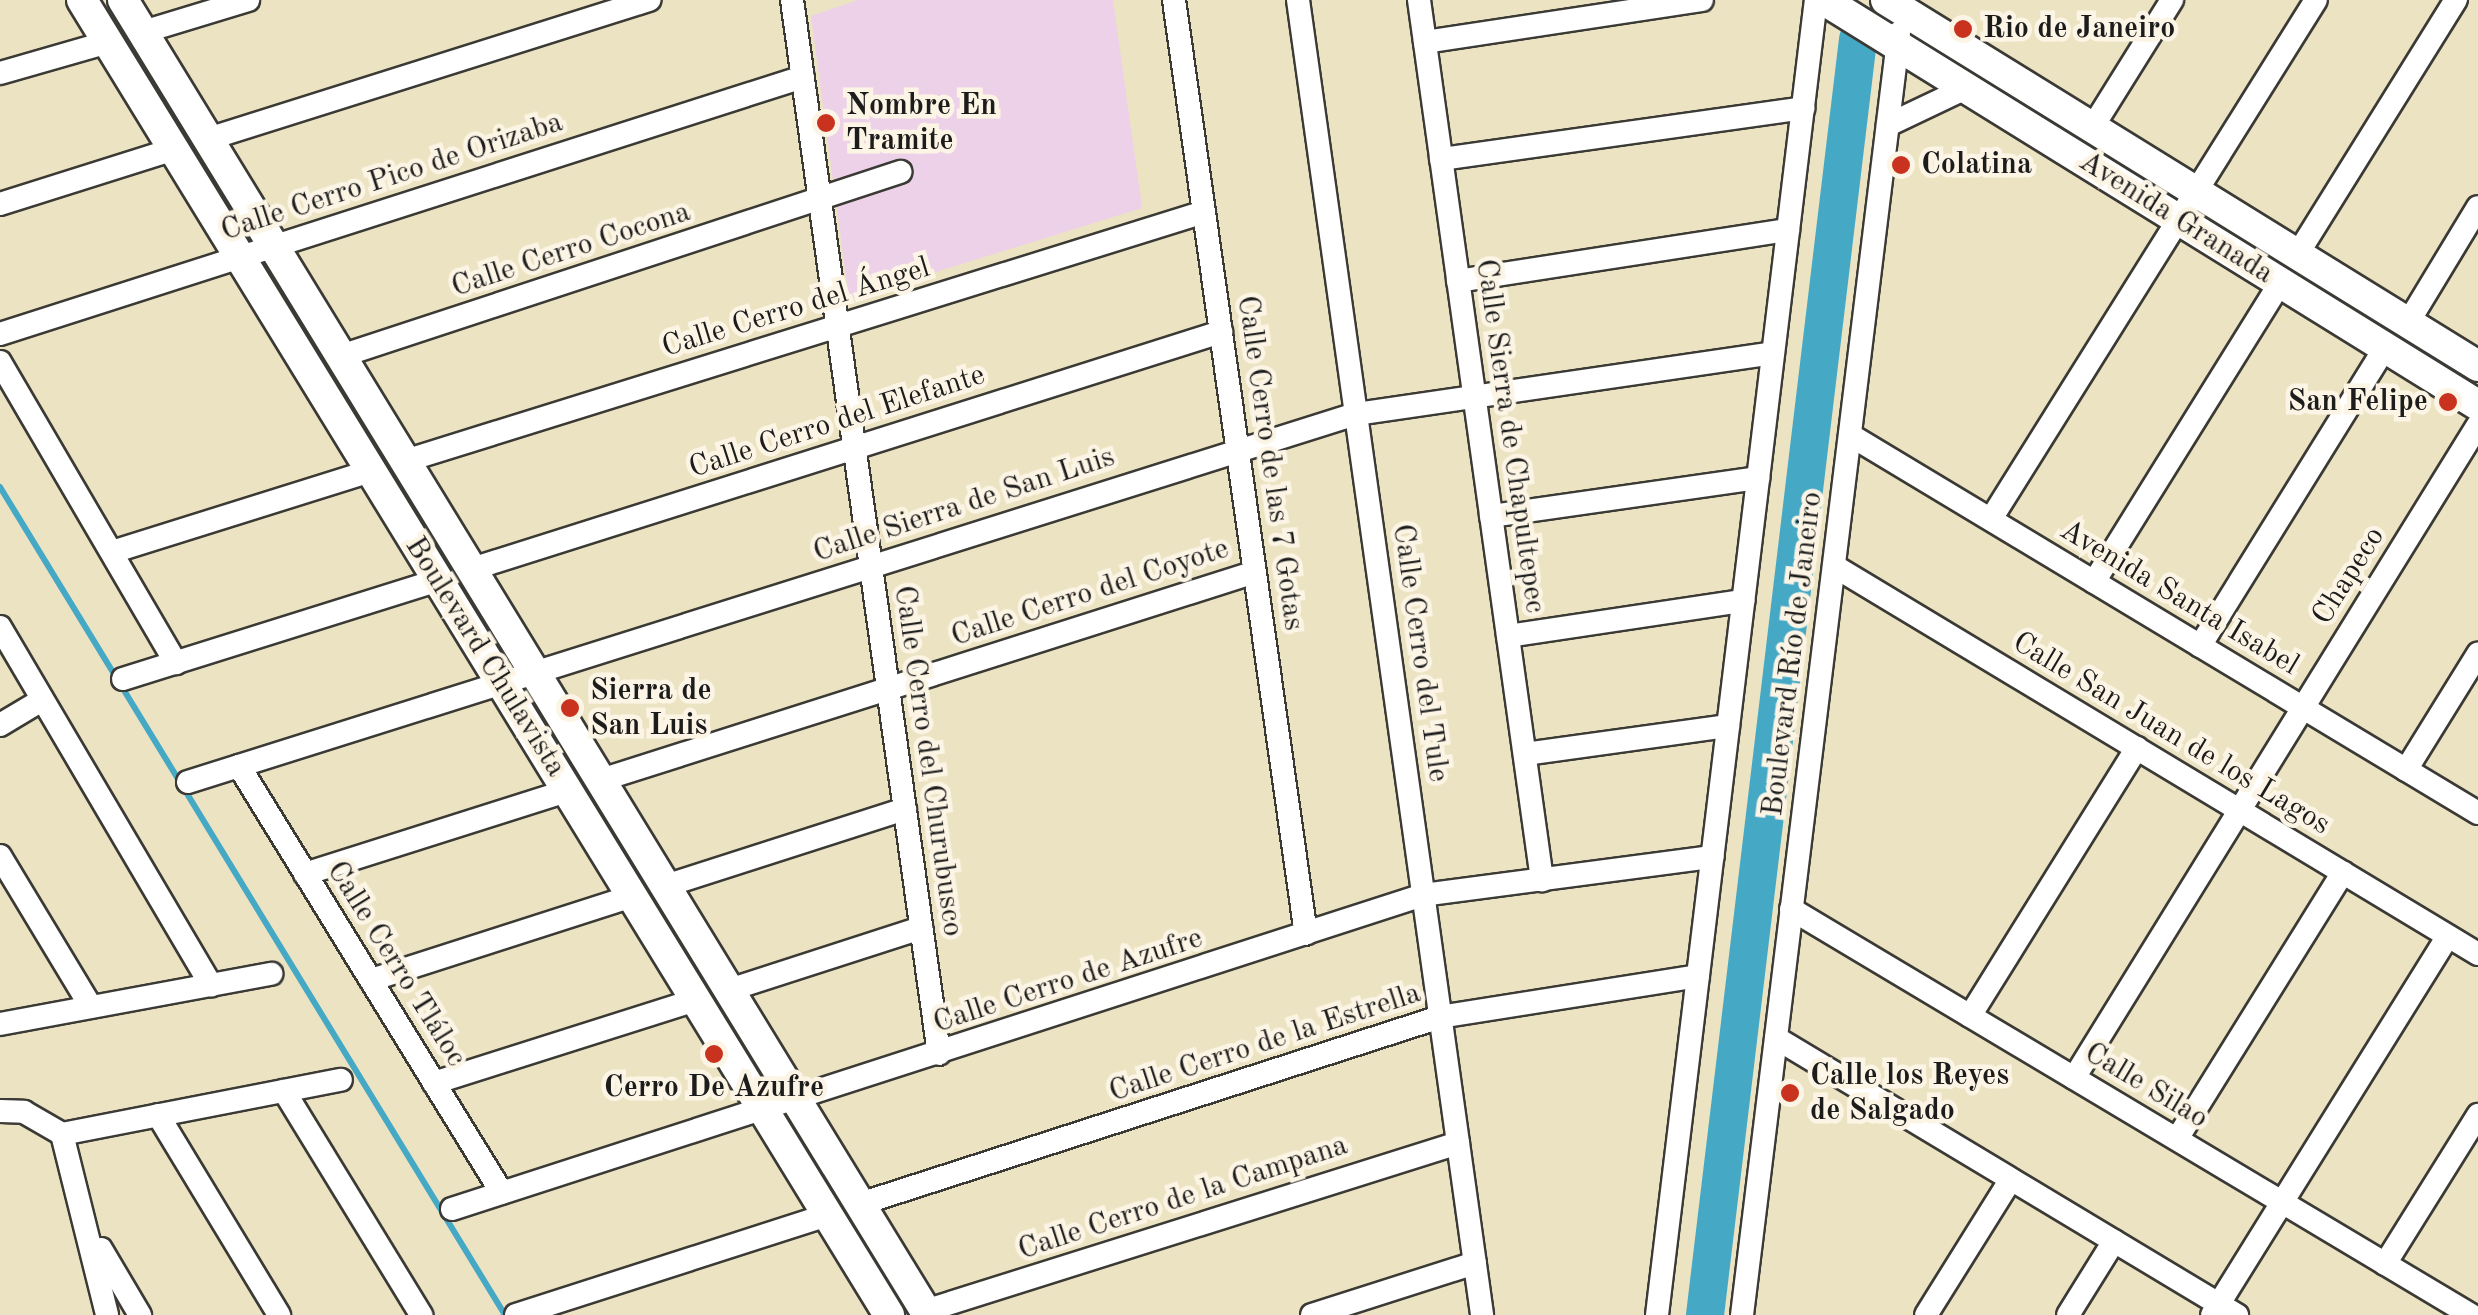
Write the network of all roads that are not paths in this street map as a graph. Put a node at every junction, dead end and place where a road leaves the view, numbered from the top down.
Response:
1 (82, 0) edge
2 (124, 0) edge
3 (248, 0) edge
4 (650, 0) edge
5 (792, 0) edge
6 (1174, 0) edge
7 (1298, 0) edge
8 (1418, 0) edge
9 (1702, 0) edge
10 (1816, 0) edge
11 (1824, 0) edge
12 (2172, 0) edge
13 (2316, 0) edge
14 (2456, 0) edge
15 (1897, 3) edge
16 (143, 32) junction
17 (108, 42) junction
18 (1424, 42) junction
19 (1898, 46) junction
20 (0, 72) edge
21 (803, 77) junction
22 (1966, 88) junction
23 (1803, 108) junction
24 (1888, 125) junction
25 (2092, 128) junction
26 (208, 138) junction
27 (174, 149) junction
28 (1441, 159) junction
29 (900, 172) dead end
30 (2196, 192) junction
31 (820, 200) junction
32 (0, 204) edge
33 (2478, 207) edge
34 (1204, 212) junction
35 (2178, 220) junction
36 (1788, 230) junction
37 (274, 246) junction
38 (2297, 255) junction
39 (240, 257) junction
40 (1458, 281) junction
41 (2280, 283) junction
42 (2409, 322) junction
43 (838, 326) junction
44 (1221, 332) junction
45 (0, 334) edge
46 (2385, 348) junction
47 (1774, 353) junction
48 (341, 356) junction
49 (0, 362) edge
50 (2478, 366) edge
51 (1474, 397) junction
52 (2478, 406) edge
53 (1356, 414) junction
54 (2478, 426) edge
55 (1850, 434) junction
56 (854, 448) junction
57 (1238, 450) junction
58 (405, 461) junction
59 (371, 472) junction
60 (1758, 478) junction
61 (1492, 516) junction
62 (1990, 520) junction
63 (112, 552) junction
64 (871, 566) junction
65 (1834, 566) junction
66 (472, 569) junction
67 (1255, 572) junction
68 (438, 580) junction
69 (2094, 582) junction
70 (1743, 601) junction
71 (0, 627) edge
72 (1508, 636) junction
73 (2200, 646) junction
74 (2478, 654) edge
75 (176, 662) junction
76 (535, 672) junction
77 (123, 679) dead end
78 (501, 683) junction
79 (888, 688) junction
80 (42, 700) junction
81 (2303, 708) junction
82 (0, 725) edge
83 (1728, 726) junction
84 (2137, 748) junction
85 (1525, 754) junction
86 (239, 766) junction
87 (2406, 770) junction
88 (601, 780) junction
89 (188, 782) dead end
90 (567, 791) junction
91 (905, 809) junction
92 (2240, 810) junction
93 (2478, 813) edge
94 (0, 856) edge
95 (1712, 857) junction
96 (2343, 872) junction
97 (306, 874) junction
98 (1542, 880) junction
99 (665, 886) junction
100 (1423, 895) junction
101 (632, 896) junction
102 (1791, 909) junction
103 (922, 928) junction
104 (1306, 934) junction
105 (2448, 936) junction
106 (2478, 954) edge
107 (271, 974) dead end
108 (1698, 976) junction
109 (371, 980) junction
110 (211, 985) junction
111 (729, 990) junction
112 (696, 1000) junction
113 (91, 1007) junction
114 (1440, 1016) junction
115 (1970, 1016) junction
116 (0, 1024) edge
117 (1776, 1038) junction
118 (939, 1054) junction
119 (2074, 1078) junction
120 (341, 1080) dead end
121 (434, 1083) junction
122 (284, 1091) junction
123 (796, 1099) junction
124 (763, 1110) junction
125 (0, 1111) edge
126 (158, 1115) junction
127 (2478, 1115) edge
128 (62, 1134) junction
129 (2177, 1139) junction
130 (1458, 1142) junction
131 (2010, 1179) junction
132 (502, 1193) junction
133 (2282, 1202) junction
134 (860, 1204) junction
135 (452, 1209) dead end
136 (827, 1214) junction
137 (92, 1233) junction
138 (2114, 1241) junction
139 (1475, 1262) junction
140 (2385, 1264) junction
141 (572, 1307) edge
142 (2223, 1311) edge
143 (926, 1313) edge
144 (107, 1315) edge
145 (140, 1315) edge
146 (279, 1315) edge
147 (421, 1315) edge
148 (516, 1315) edge
149 (889, 1315) edge
150 (1312, 1315) edge
151 (1482, 1315) edge
152 (1657, 1315) edge
153 (1742, 1315) edge
154 (1926, 1315) edge
155 (2068, 1315) edge
156 (2471, 1315) edge

1 - 17 main road, Boulevard Chulavista
2 - 16 main road, Boulevard Chulavista
3 - 16 street
4 - 26 street
5 - 21 street, Calle Cerro del Churubusco
6 - 34 street, Calle Cerro de las 7 Gotas
7 - 53 street, Calle Cerro del Tule
8 - 18 street, Calle Sierra de Chapultepec
9 - 18 street
10 - 23 street, Boulevard Río de Janeiro
11 - 19 main road, Avenida Granada
12 - 25 street
13 - 30 street
14 - 38 street
15 - 19 street, Boulevard Río de Janeiro
15 - 25 main road, Avenida Granada
16 - 26 main road, Boulevard Chulavista
17 - 20 street
17 - 27 main road, Boulevard Chulavista
18 - 28 street, Calle Sierra de Chapultepec
19 - 22 main road, Avenida Granada
19 - 24 street, Boulevard Río de Janeiro
21 - 31 street, Calle Cerro del Churubusco
21 - 37 street, Calle Cerro Pico de Orizaba
22 - 24 street
22 - 35 main road, Avenida Granada
23 - 28 street
23 - 36 street, Boulevard Río de Janeiro
24 - 55 street, Boulevard Río de Janeiro
25 - 30 main road, Avenida Granada
26 - 37 main road, Boulevard Chulavista
27 - 32 street
27 - 39 main road, Boulevard Chulavista
28 - 40 street, Calle Sierra de Chapultepec
29 - 31 street, Calle Cerro Cocona
30 - 35 street
30 - 38 main road, Avenida Granada
31 - 43 street, Calle Cerro del Churubusco
31 - 48 street, Calle Cerro Cocona
33 - 42 street
34 - 43 street, Calle Cerro del Ángel
34 - 44 street, Calle Cerro de las 7 Gotas
35 - 41 main road, Avenida Granada
35 - 62 street
36 - 40 street
36 - 47 street, Boulevard Río de Janeiro
37 - 39 street, Calle Cerro Pico de Orizaba
37 - 48 main road, Boulevard Chulavista
38 - 42 main road, Avenida Granada
39 - 45 street, Calle Cerro Pico de Orizaba
39 - 59 main road, Boulevard Chulavista
40 - 51 street, Calle Sierra de Chapultepec
41 - 46 main road, Avenida Granada
41 - 69 street
42 - 50 main road, Avenida Granada
43 - 56 street, Calle Cerro del Churubusco
43 - 58 street, Calle Cerro del Ángel
44 - 56 street, Calle Cerro del Elefante
44 - 57 street, Calle Cerro de las 7 Gotas
46 - 52 main road, Avenida Granada
46 - 73 street
47 - 51 street, Calle Sierra de San Luis
47 - 60 street, Boulevard Río de Janeiro
48 - 58 main road, Boulevard Chulavista
49 - 63 street
51 - 53 street, Calle Sierra de San Luis
51 - 61 street, Calle Sierra de Chapultepec
53 - 57 street, Calle Sierra de San Luis
53 - 100 street, Calle Cerro del Tule
54 - 81 street, Chapeco
55 - 62 street, Avenida Santa Isabel
55 - 65 street, Boulevard Río de Janeiro
56 - 64 street, Calle Cerro del Churubusco
56 - 66 street, Calle Cerro del Elefante
57 - 64 street, Calle Sierra de San Luis
57 - 67 street, Calle Cerro de las 7 Gotas
58 - 66 main road, Boulevard Chulavista
59 - 63 street
59 - 68 main road, Boulevard Chulavista
60 - 61 street
60 - 70 street, Boulevard Río de Janeiro
61 - 72 street, Calle Sierra de Chapultepec
62 - 69 street, Avenida Santa Isabel
63 - 75 street
64 - 76 street, Calle Sierra de San Luis
64 - 79 street, Calle Cerro del Churubusco
65 - 84 street, Calle San Juan de los Lagos
65 - 102 street, Boulevard Río de Janeiro
66 - 76 main road, Boulevard Chulavista
67 - 79 street, Calle Cerro del Coyote
67 - 104 street, Calle Cerro de las 7 Gotas
68 - 75 street
68 - 78 main road, Boulevard Chulavista
69 - 73 street, Avenida Santa Isabel
70 - 72 street
70 - 83 street, Boulevard Río de Janeiro
71 - 80 street
72 - 85 street, Calle Sierra de Chapultepec
73 - 81 street, Avenida Santa Isabel
74 - 87 street
75 - 77 street
76 - 78 street, Calle Sierra de San Luis
76 - 88 main road, Boulevard Chulavista
78 - 86 street, Calle Sierra de San Luis
78 - 90 main road, Boulevard Chulavista
79 - 88 street, Calle Cerro del Coyote
79 - 91 street, Calle Cerro del Churubusco
80 - 82 street
80 - 110 street
81 - 87 street, Avenida Santa Isabel
81 - 92 street, Chapeco
83 - 85 street
83 - 95 street, Boulevard Río de Janeiro
84 - 92 street, Calle San Juan de los Lagos
84 - 115 street
85 - 98 street, Calle Sierra de Chapultepec
86 - 89 street, Calle Sierra de San Luis
86 - 97 street, Calle Cerro Tláloc
87 - 93 street, Avenida Santa Isabel
88 - 99 main road, Boulevard Chulavista
90 - 97 street
90 - 101 main road, Boulevard Chulavista
91 - 99 street
91 - 103 street, Calle Cerro del Churubusco
92 - 96 street, Calle San Juan de los Lagos
92 - 119 street, Chapeco
94 - 113 street
95 - 98 street, Calle Cerro de Azufre
95 - 108 street, Boulevard Río de Janeiro
96 - 105 street, Calle San Juan de los Lagos
96 - 129 street
97 - 109 street, Calle Cerro Tláloc
98 - 100 street, Calle Cerro de Azufre
99 - 111 main road, Boulevard Chulavista
100 - 104 street, Calle Cerro de Azufre
100 - 114 street, Calle Cerro del Tule
101 - 109 street
101 - 112 main road, Boulevard Chulavista
102 - 115 street, Calle Silao
102 - 117 street, Boulevard Río de Janeiro
103 - 111 street
103 - 118 street, Calle Cerro del Churubusco
104 - 118 street, Calle Cerro de Azufre
105 - 106 street, Calle San Juan de los Lagos
105 - 133 street
107 - 110 street
108 - 114 street, Calle Cerro de la Estrella
108 - 152 street, Boulevard Río de Janeiro
109 - 121 street, Calle Cerro Tláloc
110 - 113 street
111 - 123 main road, Boulevard Chulavista
112 - 121 street
112 - 124 main road, Boulevard Chulavista
113 - 116 street
114 - 130 street, Calle Cerro del Tule
114 - 134 street, Calle Cerro de la Estrella
115 - 119 street, Calle Silao
117 - 131 street
117 - 153 street, Boulevard Río de Janeiro
118 - 123 street, Calle Cerro de Azufre
119 - 129 street, Calle Silao
120 - 122 street
121 - 132 street, Calle Cerro Tláloc
122 - 126 street
122 - 147 street
123 - 124 street, Calle Cerro de Azufre
123 - 134 main road, Boulevard Chulavista
124 - 132 street, Calle Cerro de Azufre
124 - 136 main road, Boulevard Chulavista
125 - 128 street
126 - 128 street
126 - 146 street
127 - 140 street
128 - 137 street
129 - 133 street, Calle Silao
130 - 139 street, Calle Cerro del Tule
130 - 143 street, Calle Cerro de la Campana
131 - 138 street
131 - 154 street
132 - 135 street, Calle Cerro de Azufre
133 - 140 street, Calle Silao
133 - 142 street
134 - 143 main road, Boulevard Chulavista
136 - 141 street
136 - 149 main road, Boulevard Chulavista
137 - 144 street
137 - 145 street
138 - 142 street
138 - 155 street
139 - 150 street
139 - 151 street, Calle Cerro del Tule
140 - 156 street, Calle Silao
141 - 148 street

